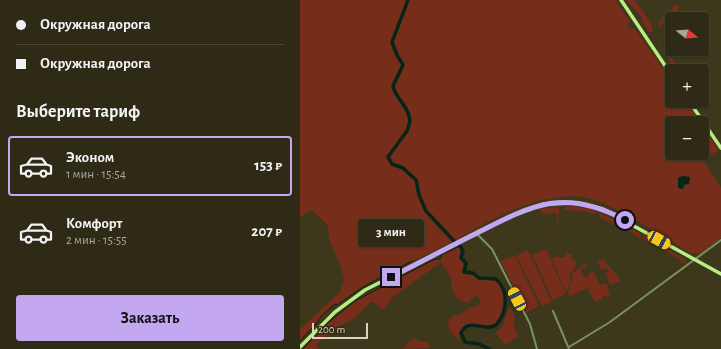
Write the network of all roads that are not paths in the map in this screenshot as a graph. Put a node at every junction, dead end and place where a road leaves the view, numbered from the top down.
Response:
1 (620, 0) edge
2 (665, 66) edge
3 (694, 108) edge
4 (721, 148) edge
5 (476, 233) junction
6 (721, 240) edge
7 (694, 259) junction
8 (721, 274) edge
9 (553, 312) dead end
10 (300, 347) edge
11 (569, 348) edge
12 (537, 349) edge

1 - 2 main road
3 - 4 main road
5 - 7 main road
5 - 10 main road
5 - 12 street
6 - 7 street
7 - 8 main road
7 - 11 street
9 - 11 street

